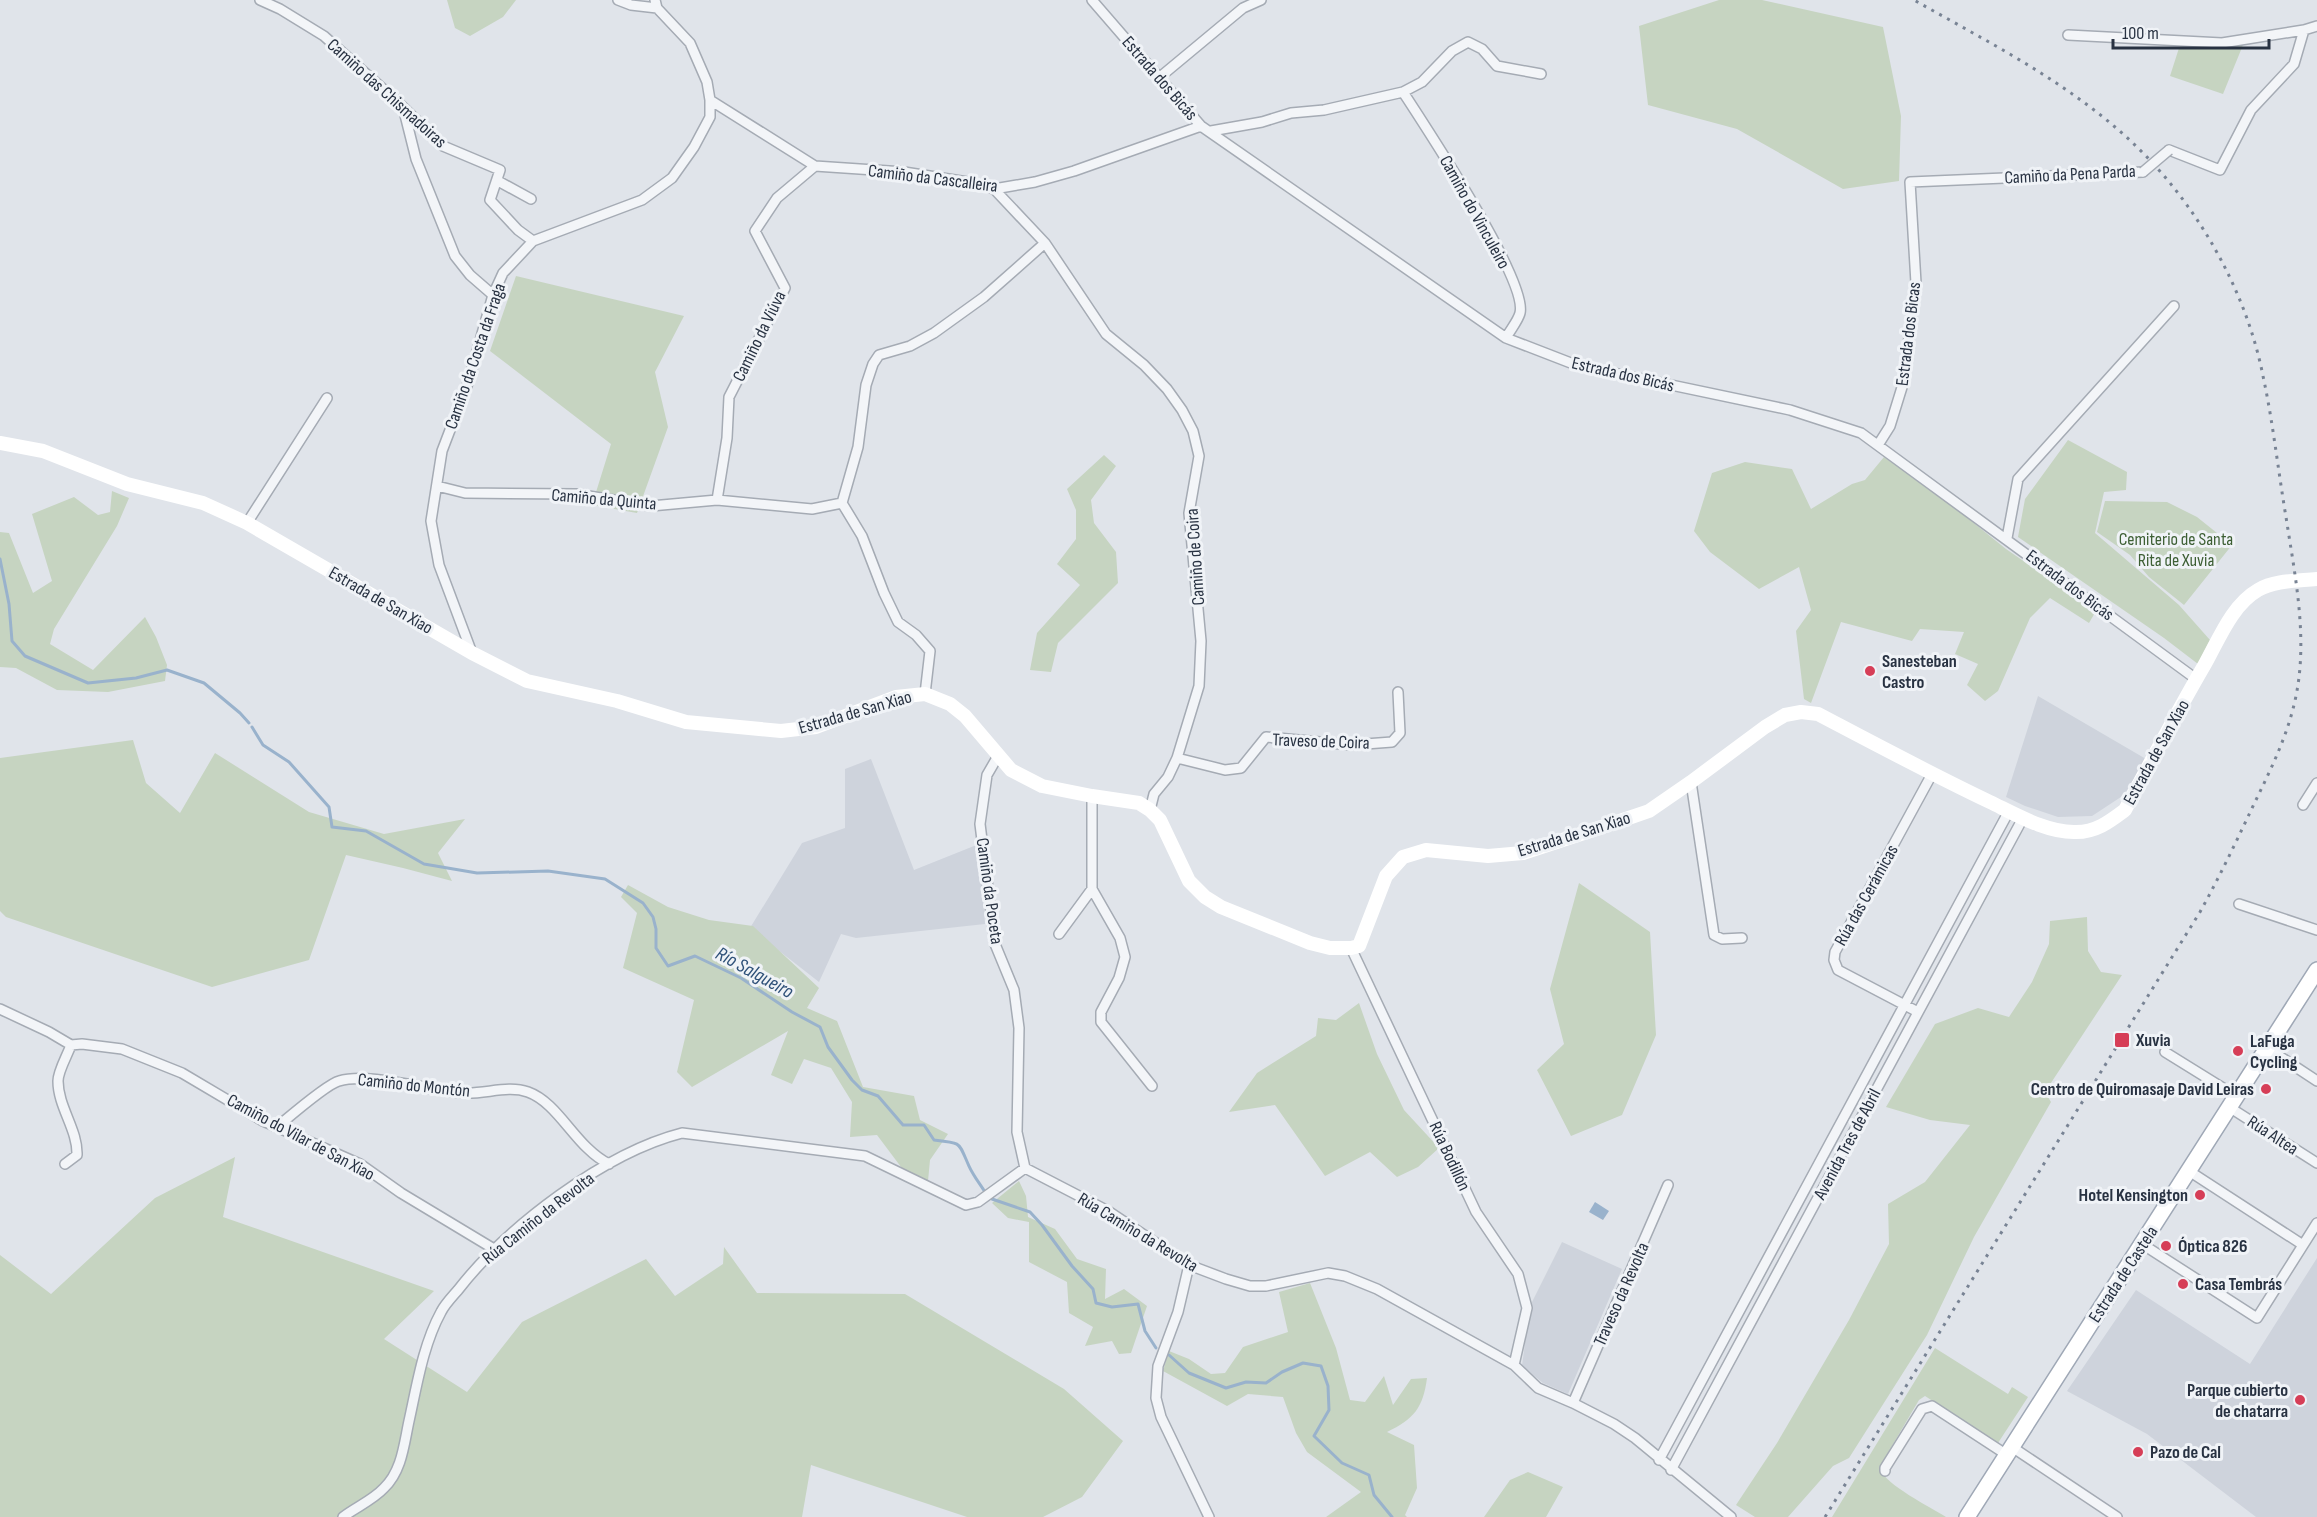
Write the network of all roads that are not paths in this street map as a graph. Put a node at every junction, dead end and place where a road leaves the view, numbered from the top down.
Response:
1 (260, 0) edge
2 (618, 0) edge
3 (1092, 0) edge
4 (1261, 0) edge
5 (656, 4) edge
6 (2317, 26) edge
7 (2304, 30) junction
8 (2068, 35) dead end
9 (1541, 74) dead end
10 (1160, 77) junction
11 (1403, 92) junction
12 (710, 100) junction
13 (402, 106) junction
14 (1201, 126) junction
15 (1211, 131) junction
16 (815, 166) junction
17 (498, 181) junction
18 (1910, 182) joint
19 (994, 189) junction
20 (531, 199) dead end
21 (532, 241) junction
22 (1045, 243) junction
23 (493, 295) junction
24 (2174, 306) dead end
25 (1506, 338) junction
26 (327, 398) dead end
27 (0, 443) edge
28 (1878, 445) junction
29 (437, 486) junction
30 (717, 500) junction
31 (842, 503) junction
32 (247, 523) junction
33 (2007, 538) junction
34 (2317, 579) edge
35 (472, 653) junction
36 (2196, 679) junction
37 (1398, 692) dead end
38 (925, 694) junction
39 (998, 756) junction
40 (1177, 758) junction
41 (1932, 774) junction
42 (1691, 782) junction
43 (2317, 783) edge
44 (1092, 796) junction
45 (2303, 805) dead end
46 (1150, 810) junction
47 (2009, 811) junction
48 (2023, 818) junction
49 (1092, 889) junction
50 (2239, 904) dead end
51 (2317, 930) edge
52 (1059, 934) dead end
53 (1742, 938) dead end
54 (1352, 948) junction
55 (2317, 970) edge
56 (1904, 1006) junction
57 (0, 1009) edge
58 (1918, 1012) junction
59 (71, 1046) junction
60 (2267, 1048) junction
61 (2165, 1052) dead end
62 (2317, 1081) edge
63 (1152, 1086) dead end
64 (2233, 1102) junction
65 (277, 1127) junction
66 (2317, 1163) edge
67 (65, 1164) dead end
68 (609, 1164) junction
69 (1025, 1168) junction
70 (2189, 1170) junction
71 (1668, 1185) dead end
72 (2317, 1223) edge
73 (2142, 1244) junction
74 (2303, 1245) junction
75 (494, 1249) junction
76 (1189, 1265) junction
77 (1514, 1365) junction
78 (1573, 1403) junction
79 (2009, 1451) junction
80 (1659, 1460) junction
81 (1671, 1470) junction
82 (1885, 1471) dead end
83 (343, 1517) edge
84 (1209, 1517) edge
85 (1731, 1517) edge
86 (1967, 1517) edge
87 (2117, 1517) edge

1 - 13 street, Camiño das Chismadoiras
2 - 5 street
3 - 10 street, Estrada dos Bicás
4 - 10 street
5 - 12 street, Camiño da Costa da Fraga
6 - 7 street
7 - 8 street
7 - 18 street, Camiño da Pena Parda, bridge
9 - 11 street
10 - 14 street, Estrada dos Bicás
11 - 15 street
11 - 25 street, Camiño do Vinculeiro
12 - 16 street, Camiño da Cascalleira
12 - 21 street, Camiño da Costa da Fraga
13 - 17 street, Camiño das Chismadoiras
13 - 23 street
14 - 15 street, Estrada dos Bicás
14 - 19 street, Camiño da Cascalleira
15 - 25 street, Estrada dos Bicás
16 - 19 street, Camiño da Cascalleira
16 - 30 street, Camiño da Viúva
17 - 20 street
17 - 21 street
18 - 28 street, Estrada dos Bicas
19 - 22 street, Camiño de Coira
21 - 23 street, Camiño da Costa da Fraga
22 - 31 street
22 - 40 street, Camiño de Coira
23 - 29 street, Camiño da Costa da Fraga
24 - 33 street
25 - 28 street, Estrada dos Bicás
26 - 32 street
27 - 32 street, Estrada de San Xiao
28 - 33 street, Estrada dos Bicás
29 - 30 street, Camiño da Quinta
29 - 35 street, Camiño da Costa da Fraga
30 - 31 street, Camiño da Quinta
31 - 38 street
32 - 35 street, Estrada de San Xiao
33 - 36 street, Estrada dos Bicás
34 - 36 street, Estrada de San Xiao
35 - 38 street, Estrada de San Xiao
36 - 48 street, Estrada de San Xiao
37 - 40 street, Traveso de Coira
38 - 39 street, Estrada de San Xiao
39 - 44 street, Estrada de San Xiao
39 - 69 street, Camiño da Poceta
40 - 46 street, Camiño de Coira
41 - 42 street, Estrada de San Xiao
41 - 47 street, Estrada de San Xiao
41 - 56 street, Rúa das Cerámicas
42 - 53 street
42 - 54 street, Estrada de San Xiao
43 - 45 street
44 - 46 street, Estrada de San Xiao
44 - 49 street
46 - 54 street
47 - 48 street, Estrada de San Xiao
47 - 56 street, Avenida Tres de Abril
48 - 58 street, Avenida Tres de Abril
49 - 52 street
49 - 63 street
50 - 51 street
54 - 77 street, Rúa Bodillón
55 - 60 main road, Estrada de Castela
56 - 58 street, Rúa das Cerámicas
56 - 80 street, Avenida Tres de Abril
57 - 59 street
58 - 81 street, Avenida Tres de Abril
59 - 65 street, Camiño do Vilar de San Xiao
59 - 67 street
60 - 62 street
60 - 64 main road, Estrada de Castela
61 - 64 street, Rúa Altea
64 - 66 street, Rúa Altea
64 - 70 main road, Estrada de Castela
65 - 68 street, Camiño do Montón
65 - 75 street, Camiño do Vilar de San Xiao
68 - 69 street, Rúa Camiño da Revolta
68 - 75 street, Rúa Camiño da Revolta
69 - 76 street, Rúa Camiño da Revolta
70 - 73 main road, Estrada de Castela
70 - 74 street
71 - 78 street, Traveso da Revolta
72 - 74 street
73 - 74 street
73 - 79 main road, Estrada de Castela
75 - 83 street, Rúa Camiño da Revolta
76 - 77 street, Rúa Camiño da Revolta
76 - 84 street
77 - 78 street, Rúa Camiño da Revolta
78 - 80 street, Rúa Camiño da Revolta
79 - 82 street
79 - 86 main road, Estrada de Castela
79 - 87 street
80 - 81 street, Rúa Camiño da Revolta
81 - 85 street, Rúa Camiño da Revolta

